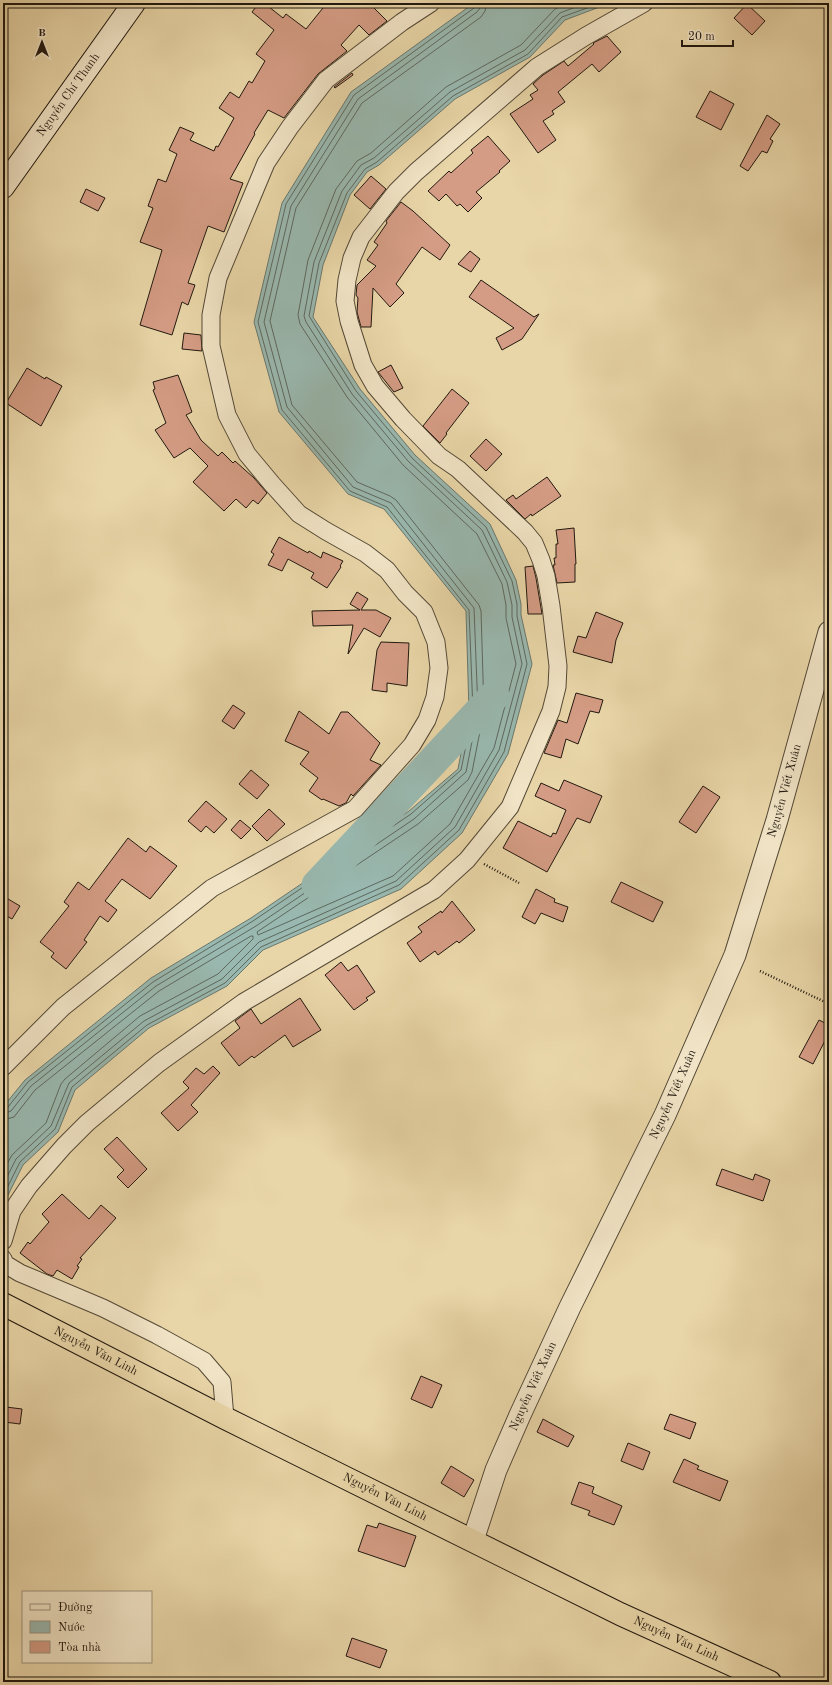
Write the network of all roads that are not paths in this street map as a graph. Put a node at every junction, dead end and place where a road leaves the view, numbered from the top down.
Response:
1 (134, 3) edge
2 (431, 3) edge
3 (644, 3) edge
4 (3, 187) edge
5 (829, 632) edge
6 (3, 1067) edge
7 (3, 1241) edge
8 (3, 1259) edge
9 (3, 1304) edge
10 (226, 1418) junction
11 (473, 1540) junction
12 (770, 1682) edge

1 - 4 main road, Nguyễn Chí Thanh
2 - 6 street
3 - 7 street
5 - 11 street, Nguyễn Viết Xuân
8 - 10 street
9 - 10 highway, Nguyễn Văn Linh
10 - 11 highway, Nguyễn Văn Linh
11 - 12 highway, Nguyễn Văn Linh

